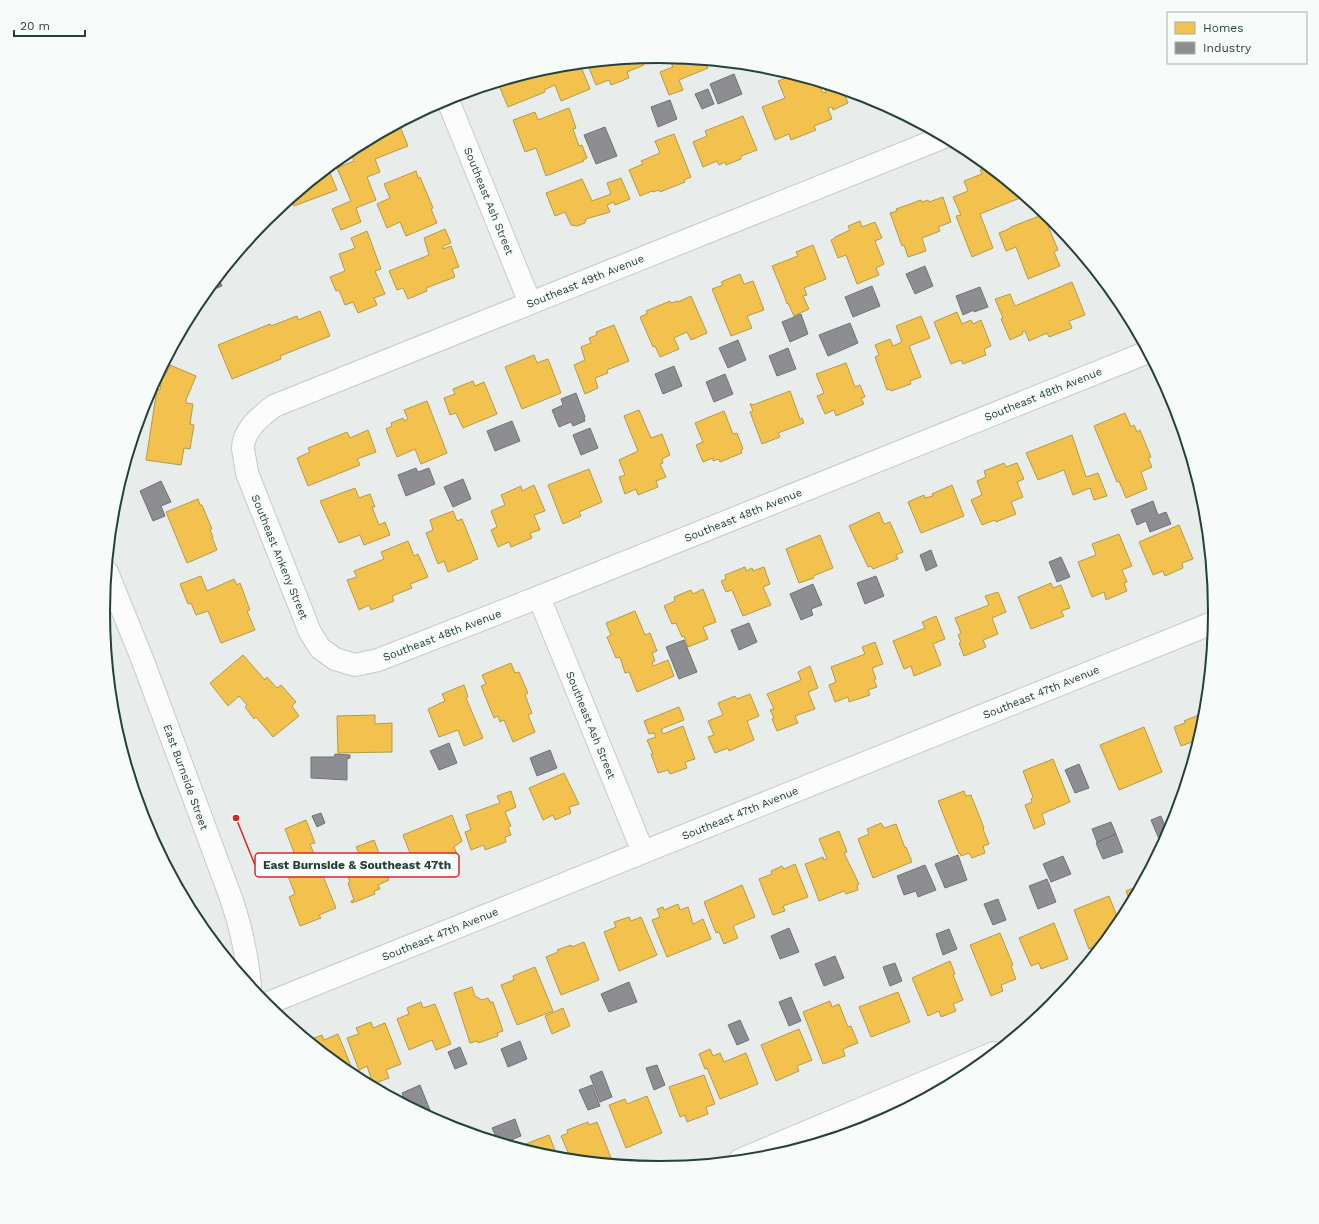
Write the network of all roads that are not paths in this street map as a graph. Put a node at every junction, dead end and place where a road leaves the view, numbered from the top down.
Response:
1 (450, 105) edge
2 (938, 139) edge
3 (530, 303) junction
4 (1144, 354) edge
5 (243, 446) joint
6 (112, 583) edge
7 (539, 597) junction
8 (1208, 625) edge
9 (335, 659) joint
10 (643, 852) junction
11 (249, 976) edge
12 (272, 1001) edge
13 (975, 1061) edge
14 (762, 1151) edge

1 - 3 street, Southeast Ash Street
2 - 3 street, Southeast 49th Avenue
3 - 5 street, Southeast 49th Avenue
4 - 7 street, Southeast 48th Avenue
5 - 9 street, Southeast Ankeny Street
6 - 11 street, East Burnside Street
7 - 9 street, Southeast 48th Avenue
7 - 10 street, Southeast Ash Street
8 - 10 street, Southeast 47th Avenue
10 - 12 street, Southeast 47th Avenue
13 - 14 street

